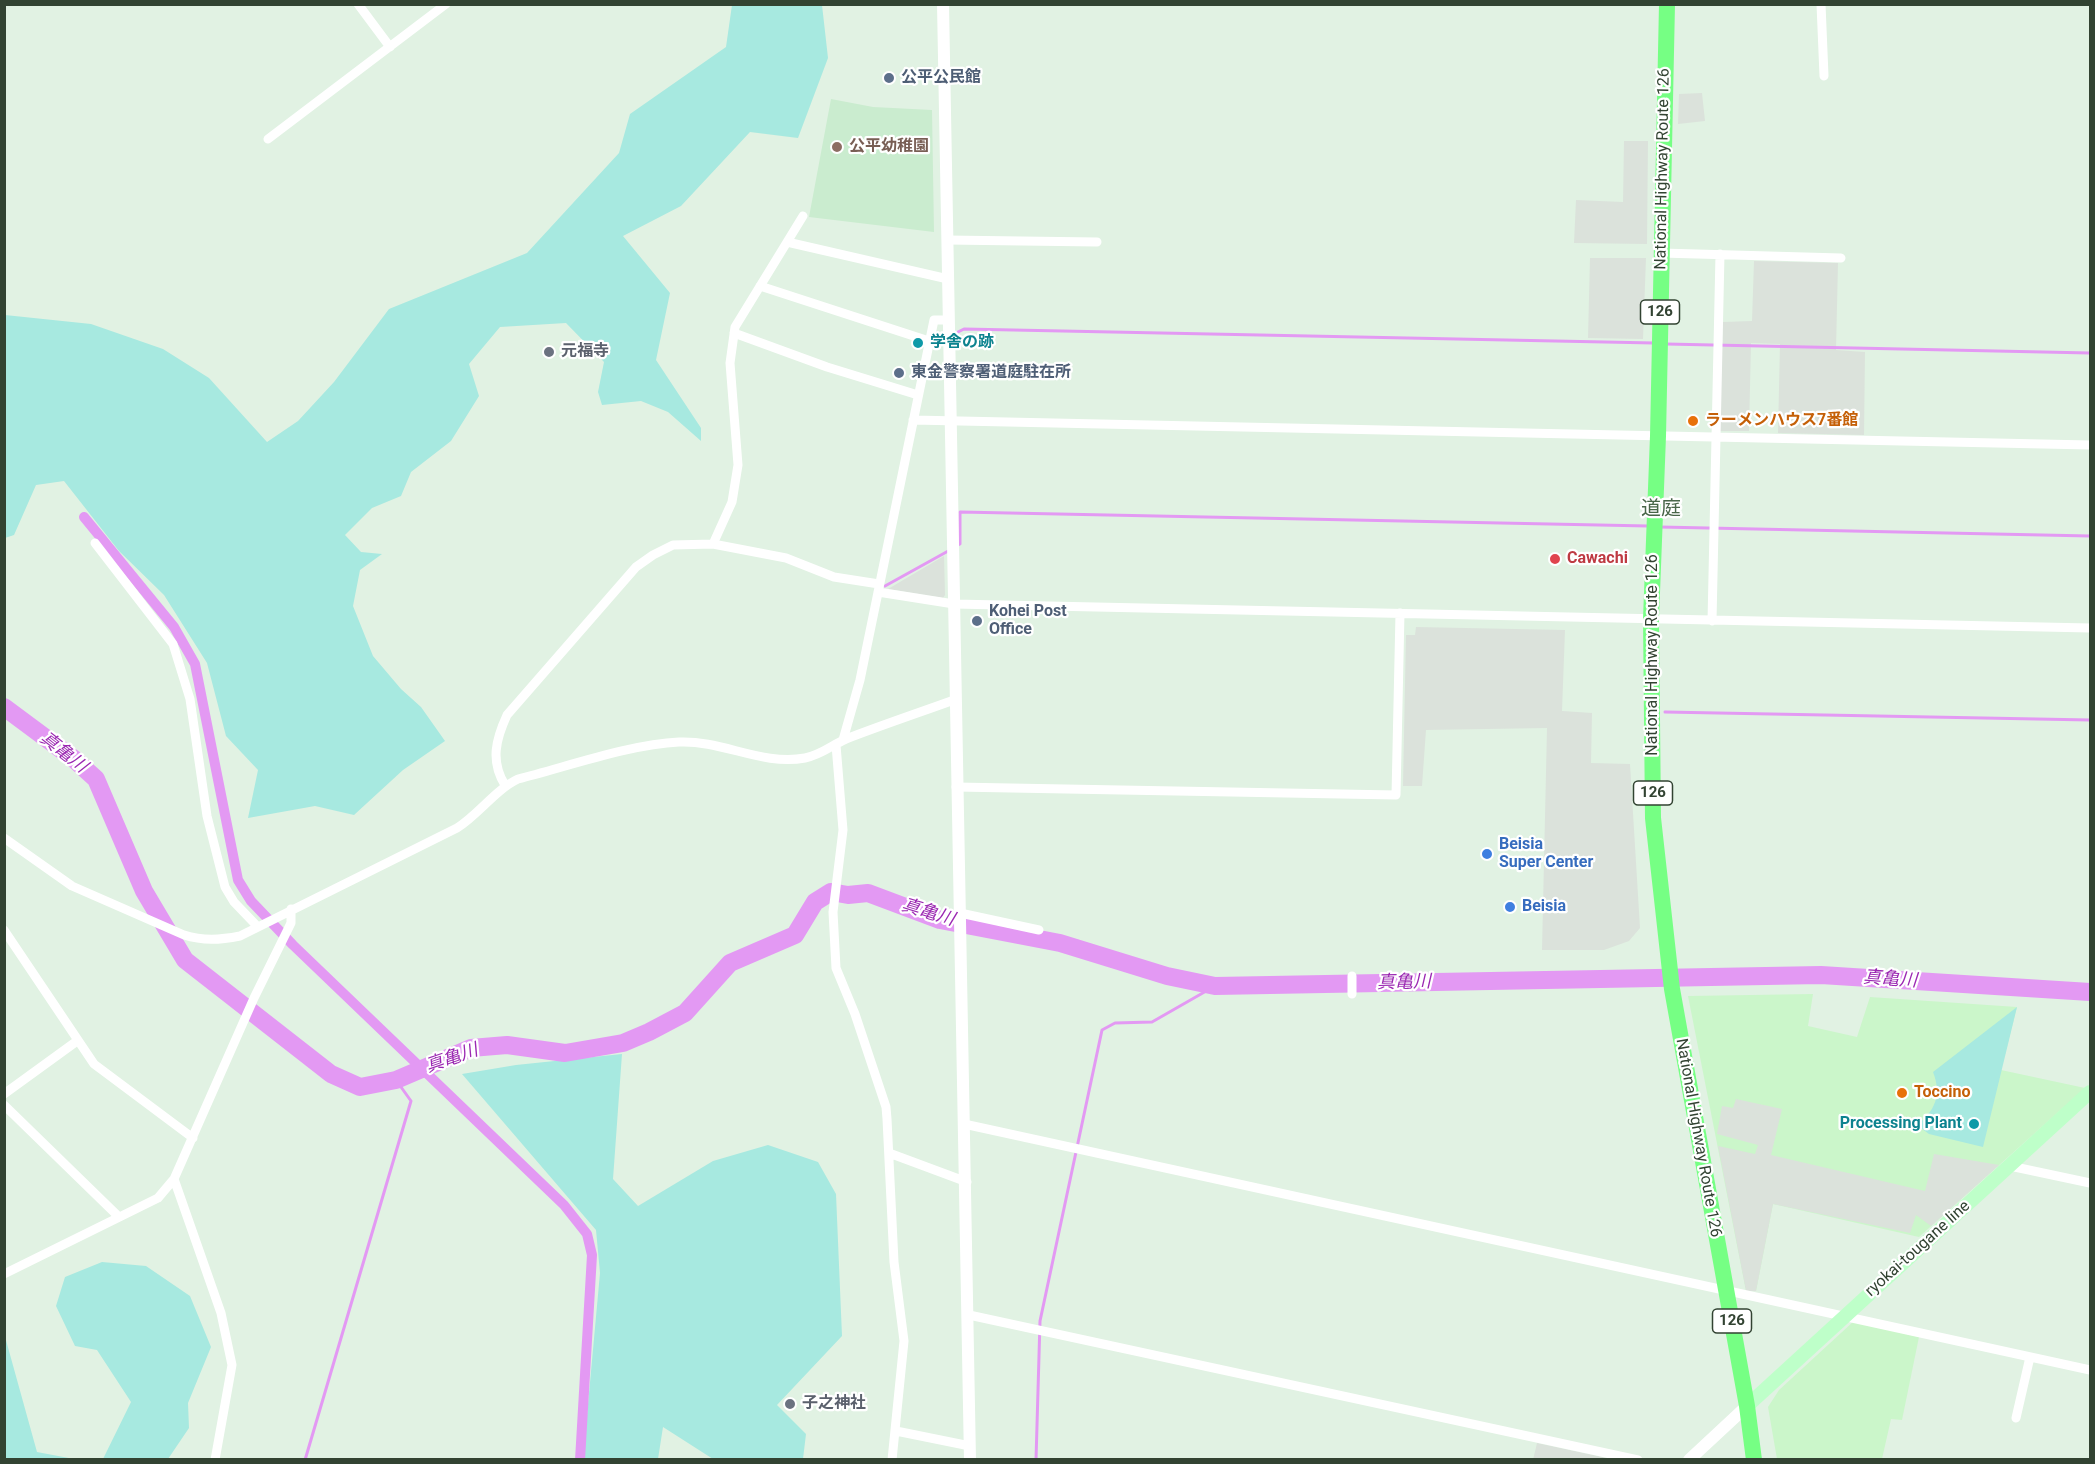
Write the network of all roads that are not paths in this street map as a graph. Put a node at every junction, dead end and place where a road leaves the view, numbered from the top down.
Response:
1 (358, 4) edge
2 (446, 4) edge
3 (943, 4) edge
4 (1666, 4) edge
5 (1821, 4) edge
6 (390, 47) junction
7 (1824, 76) dead end
8 (268, 139) dead end
9 (803, 216) dead end
10 (947, 240) junction
11 (787, 242) junction
12 (1097, 242) dead end
13 (1661, 253) junction
14 (1720, 254) junction
15 (1841, 258) dead end
16 (948, 279) junction
17 (760, 286) junction
18 (948, 320) junction
19 (734, 333) junction
20 (929, 341) junction
21 (918, 395) junction
22 (913, 420) junction
23 (950, 422) junction
24 (1658, 436) junction
25 (1715, 438) junction
26 (2091, 445) edge
27 (95, 543) dead end
28 (713, 544) junction
29 (878, 588) junction
30 (954, 604) junction
31 (1400, 613) junction
32 (1651, 619) junction
33 (1712, 621) junction
34 (2091, 628) edge
35 (954, 700) junction
36 (839, 742) junction
37 (505, 785) junction
38 (956, 787) junction
39 (4, 838) edge
40 (291, 909) junction
41 (960, 913) junction
42 (257, 926) junction
43 (4, 930) edge
44 (1040, 930) dead end
45 (1352, 976) dead end
46 (1352, 994) dead end
47 (77, 1041) junction
48 (2091, 1092) edge
49 (4, 1094) edge
50 (4, 1105) edge
51 (964, 1124) junction
52 (193, 1138) junction
53 (889, 1153) junction
54 (2010, 1166) junction
55 (174, 1179) junction
56 (967, 1182) junction
57 (2091, 1183) edge
58 (118, 1217) junction
59 (4, 1274) edge
60 (1726, 1291) junction
61 (969, 1315) junction
62 (1845, 1317) junction
63 (2030, 1357) junction
64 (2091, 1370) edge
65 (1747, 1406) junction
66 (2016, 1418) dead end
67 (896, 1431) junction
68 (970, 1446) junction
69 (216, 1460) edge
70 (892, 1460) edge
71 (970, 1460) edge
72 (1638, 1460) edge
73 (1689, 1460) edge
74 (1754, 1460) edge
75 (1762, 1460) edge

1 - 6 street
2 - 6 street
3 - 10 street
4 - 13 highway, National Highway Route 126 / 126
5 - 7 street
6 - 8 street
9 - 11 street
10 - 12 street
10 - 16 street
11 - 16 street
11 - 17 street
13 - 14 street
13 - 24 highway, National Highway Route 126 / 126
14 - 15 street
14 - 25 street
16 - 18 street
17 - 19 street
17 - 20 street
18 - 20 street
18 - 23 street
19 - 21 street
19 - 28 street
20 - 21 street
21 - 22 street
22 - 23 street
22 - 29 street
23 - 24 street
23 - 30 street
24 - 25 street
24 - 32 highway, National Highway Route 126 / 126
25 - 26 street
25 - 33 street
27 - 42 street
28 - 29 street
28 - 37 street
29 - 30 street
29 - 36 street
30 - 31 street
30 - 35 street
31 - 32 street
31 - 38 street
32 - 33 street
32 - 60 highway, National Highway Route 126 / 126
33 - 34 street
35 - 36 street
35 - 38 street
36 - 37 street
36 - 53 street
37 - 40 street
38 - 41 street
39 - 42 street
40 - 42 street
40 - 52 street
41 - 44 street
41 - 51 street
43 - 47 street
45 - 46 street
47 - 49 street
47 - 52 street
48 - 54 main road, ryokai-tougane line
50 - 58 street
51 - 56 street
51 - 60 street
52 - 55 street
53 - 56 street
53 - 67 street
54 - 57 street
54 - 62 main road, ryokai-tougane line
55 - 58 street
55 - 69 street
56 - 61 street
58 - 59 street
60 - 62 street
60 - 65 highway, National Highway Route 126 / 126
61 - 68 street
61 - 72 street
62 - 63 street
62 - 65 main road, ryokai-tougane line
63 - 64 street
63 - 66 street
65 - 73 street
65 - 74 highway, National Highway Route 126 / 126
65 - 75 highway, National Highway Route 126 / 126
67 - 68 street
67 - 70 street
68 - 71 street

